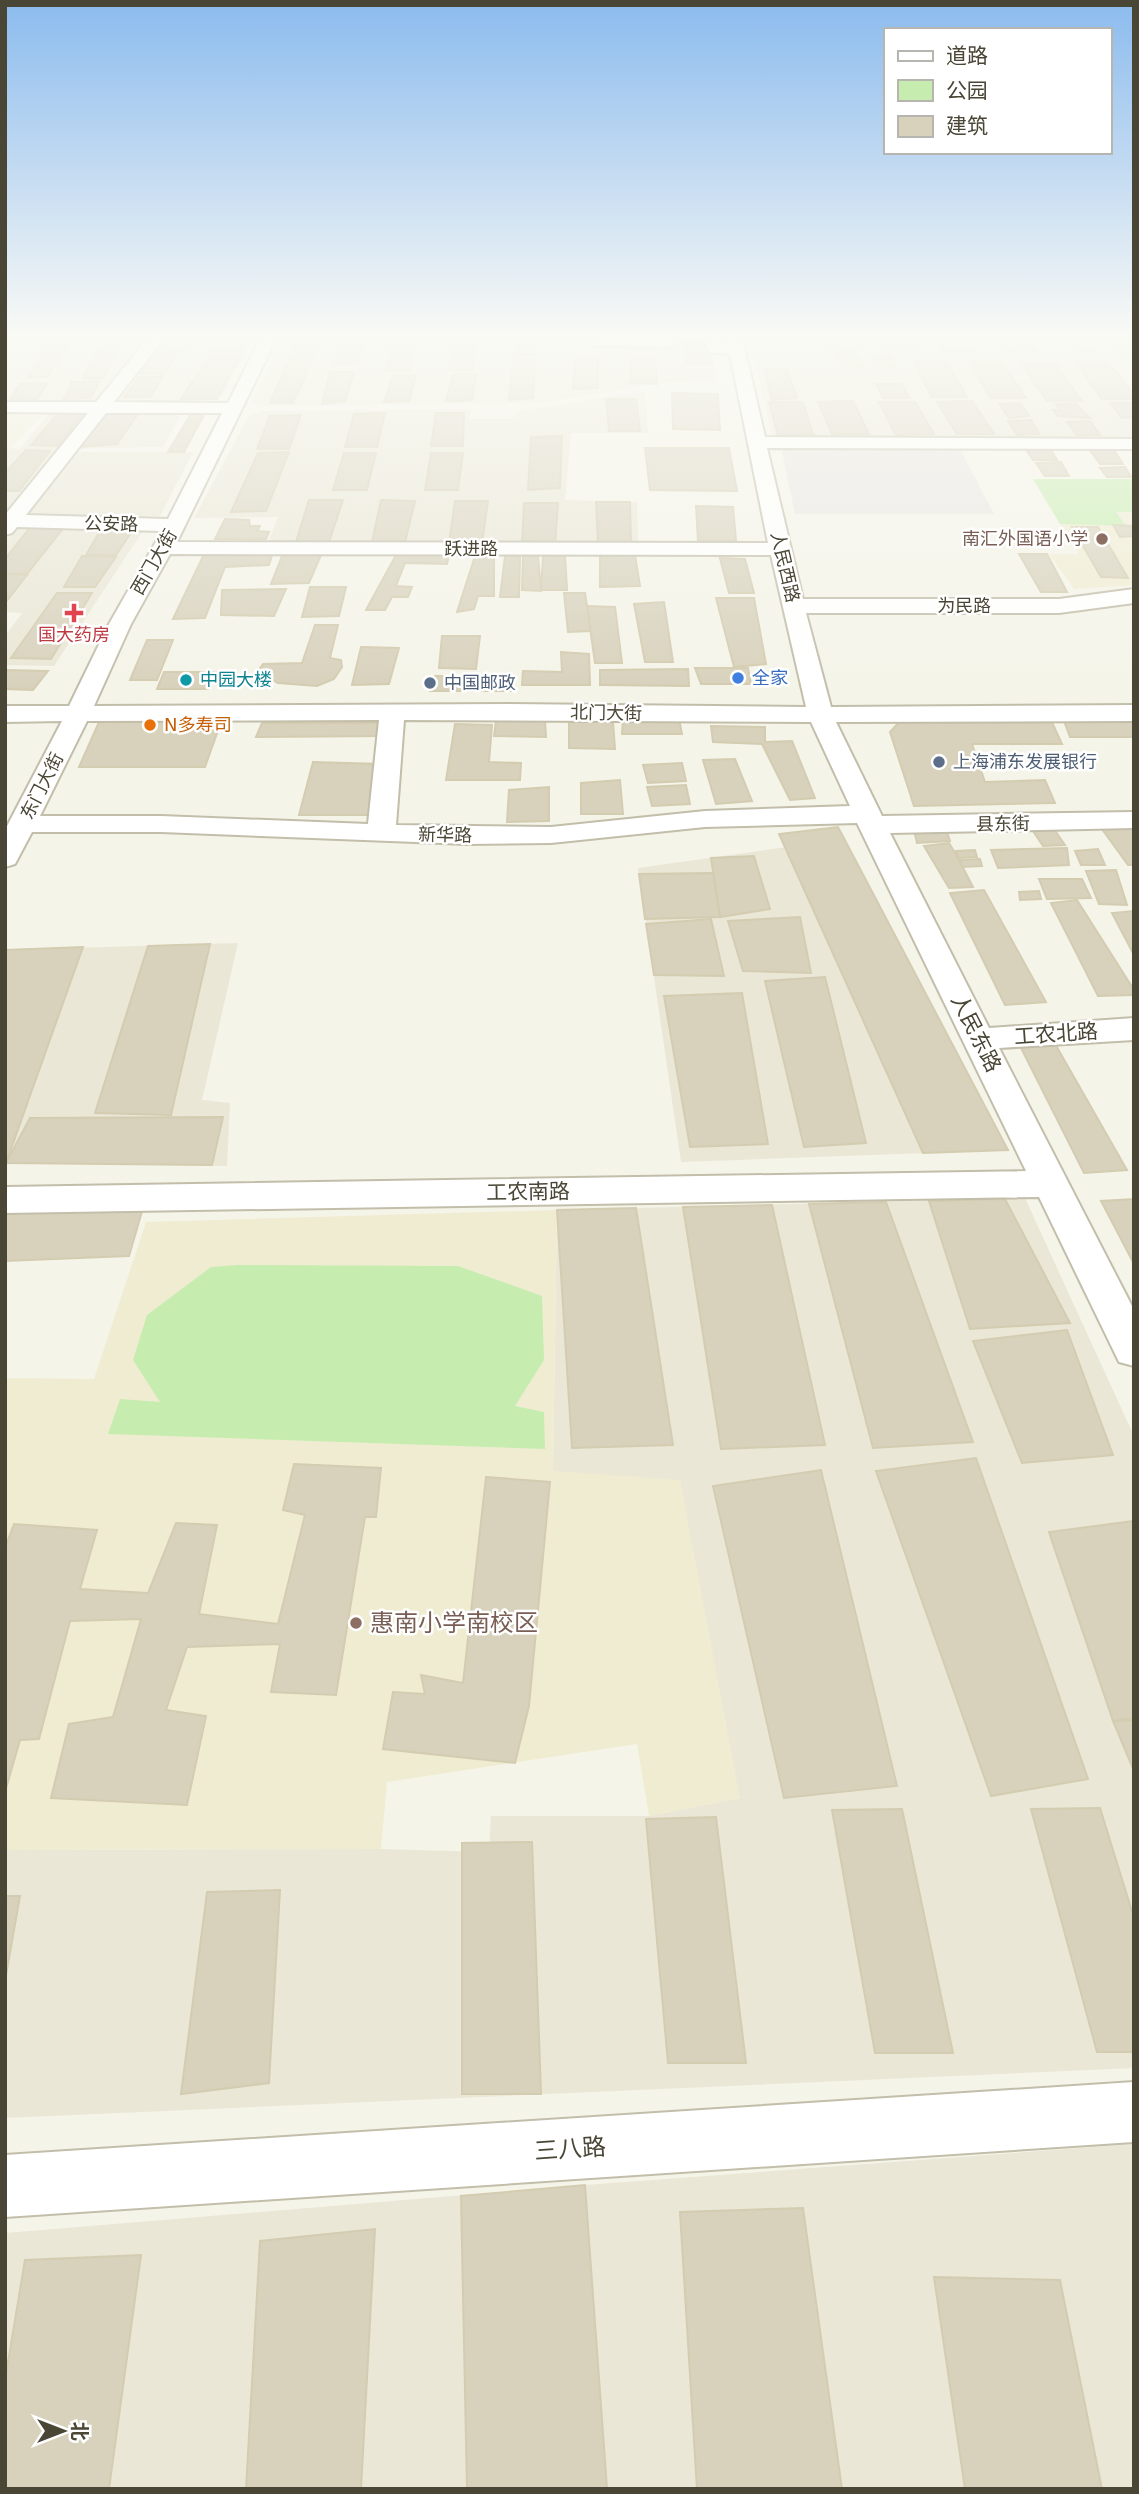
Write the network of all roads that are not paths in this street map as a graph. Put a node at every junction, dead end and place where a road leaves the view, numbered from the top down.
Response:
1 (65, 453) edge
2 (212, 453) edge
3 (759, 453) edge
4 (7, 524) edge
5 (175, 525) junction
6 (162, 548) junction
7 (780, 549) junction
8 (1134, 596) edge
9 (794, 606) junction
10 (392, 713) junction
11 (1134, 713) edge
12 (5, 714) edge
13 (78, 714) junction
14 (821, 715) junction
15 (870, 819) junction
16 (1134, 820) edge
17 (22, 824) junction
18 (381, 831) junction
19 (5, 858) edge
20 (1134, 1029) edge
21 (979, 1039) junction
22 (1051, 1184) junction
23 (5, 1200) edge
24 (1134, 1350) edge
25 (1134, 2112) edge
26 (5, 2186) edge

1 - 4 street
2 - 5 street, 西门大街
3 - 7 street, 人民西路
4 - 5 street, 公安路
5 - 6 street, 西门大街
6 - 7 street, 跃进路
6 - 13 street, 西门大街
7 - 9 street, 人民西路
8 - 9 street, 为民路
9 - 14 street, 人民西路
10 - 13 street, 北门大街
10 - 14 street, 北门大街
10 - 18 street
11 - 14 street, 北门大街
12 - 13 street, 北门大街
13 - 17 street, 东门大街
14 - 15 street, 人民东路
15 - 16 street, 县东街
15 - 18 street, 新华路
15 - 21 street, 人民东路
17 - 18 street, 新华路
17 - 19 street, 东门大街
20 - 21 street, 工农北路
21 - 22 street, 人民东路
22 - 23 street, 工农南路
22 - 24 street, 人民东路
25 - 26 street, 三八路

